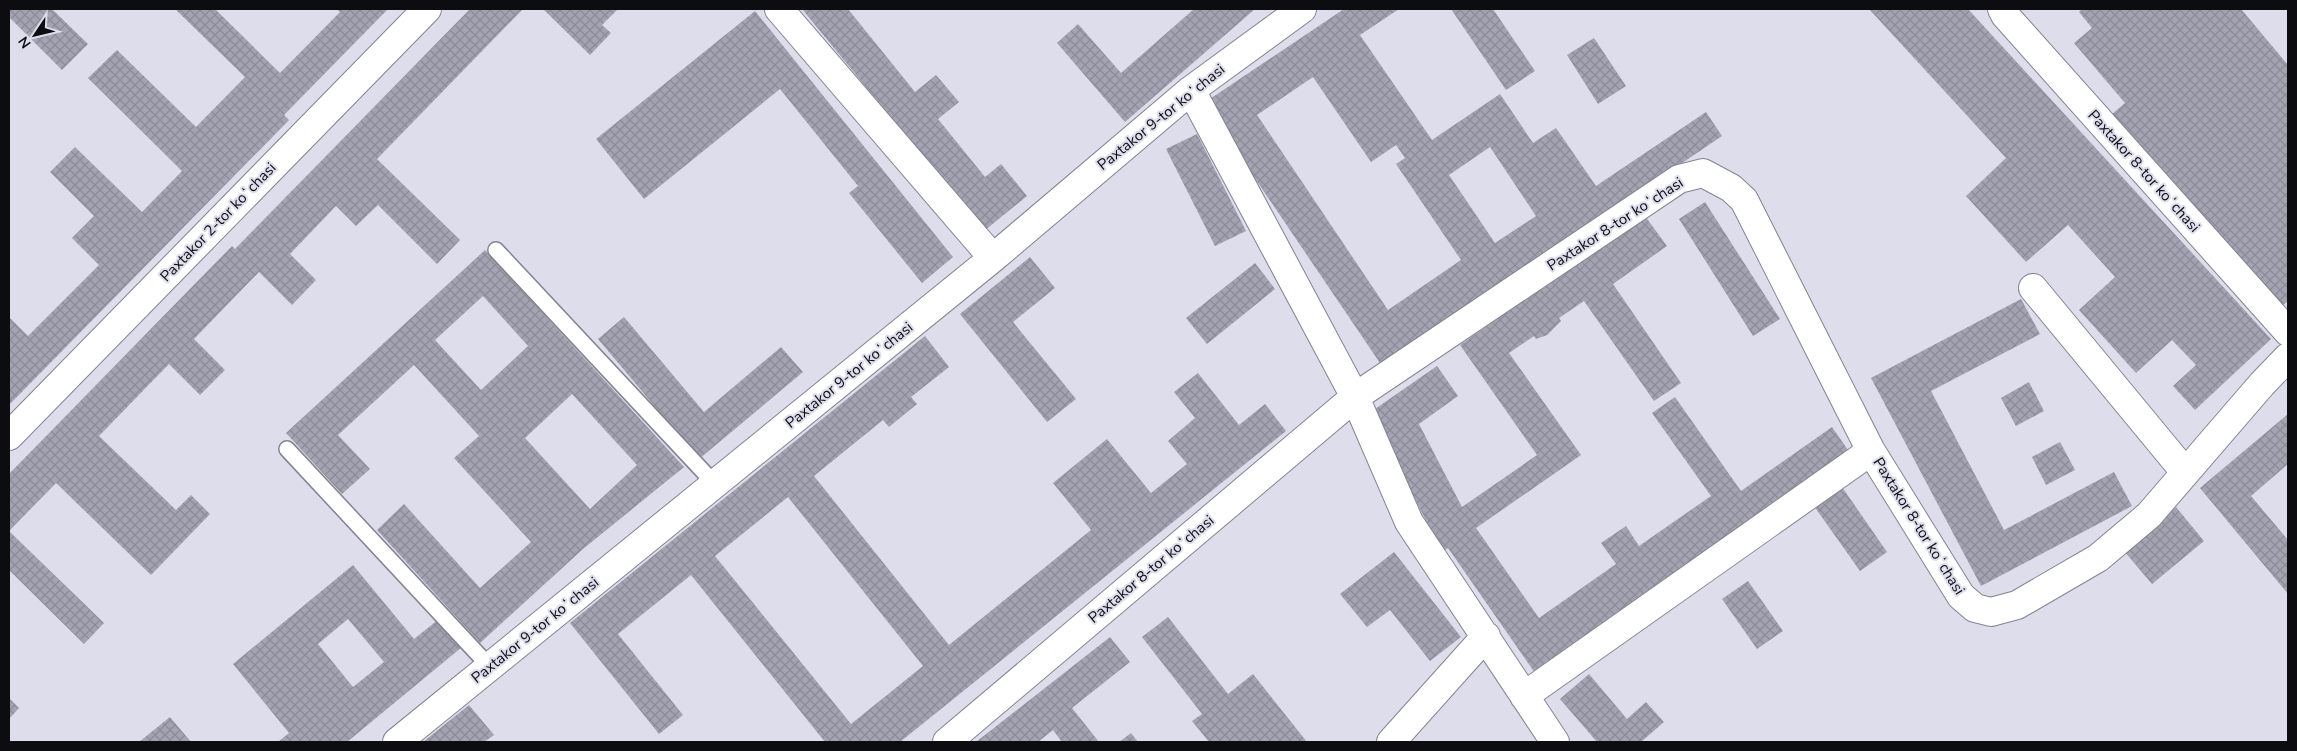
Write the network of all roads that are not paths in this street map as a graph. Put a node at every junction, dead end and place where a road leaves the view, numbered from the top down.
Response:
1 (427, 9) edge
2 (779, 9) edge
3 (2002, 9) edge
4 (1288, 13) edge
5 (1191, 90) junction
6 (496, 250) dead end
7 (993, 258) junction
8 (2033, 288) dead end
9 (2288, 332) edge
10 (2288, 357) edge
11 (1354, 396) junction
12 (9, 436) edge
13 (287, 449) dead end
14 (1871, 451) junction
15 (2184, 472) junction
16 (715, 484) junction
17 (1486, 636) junction
18 (490, 667) junction
19 (1524, 696) junction
20 (397, 742) edge
21 (947, 742) edge
22 (1391, 742) edge
23 (1555, 742) edge

1 - 12 street, Paxtakor 2-tor koʻchasi
2 - 7 street
3 - 9 street, Paxtakor 8-tor koʻchasi
4 - 5 street, Paxtakor 9-tor koʻchasi
5 - 7 street, Paxtakor 9-tor koʻchasi
5 - 11 street
6 - 16 lane
7 - 16 street, Paxtakor 9-tor koʻchasi
8 - 15 street
10 - 15 street, Paxtakor 8-tor koʻchasi
11 - 14 street, Paxtakor 8-tor koʻchasi
11 - 17 street
11 - 21 street, Paxtakor 8-tor koʻchasi
13 - 18 lane
14 - 15 street, Paxtakor 8-tor koʻchasi
14 - 19 street, Paxtakor 8-tor koʻchasi
16 - 18 street, Paxtakor 9-tor koʻchasi
17 - 19 street
17 - 22 street
18 - 20 street, Paxtakor 9-tor koʻchasi
19 - 23 street

